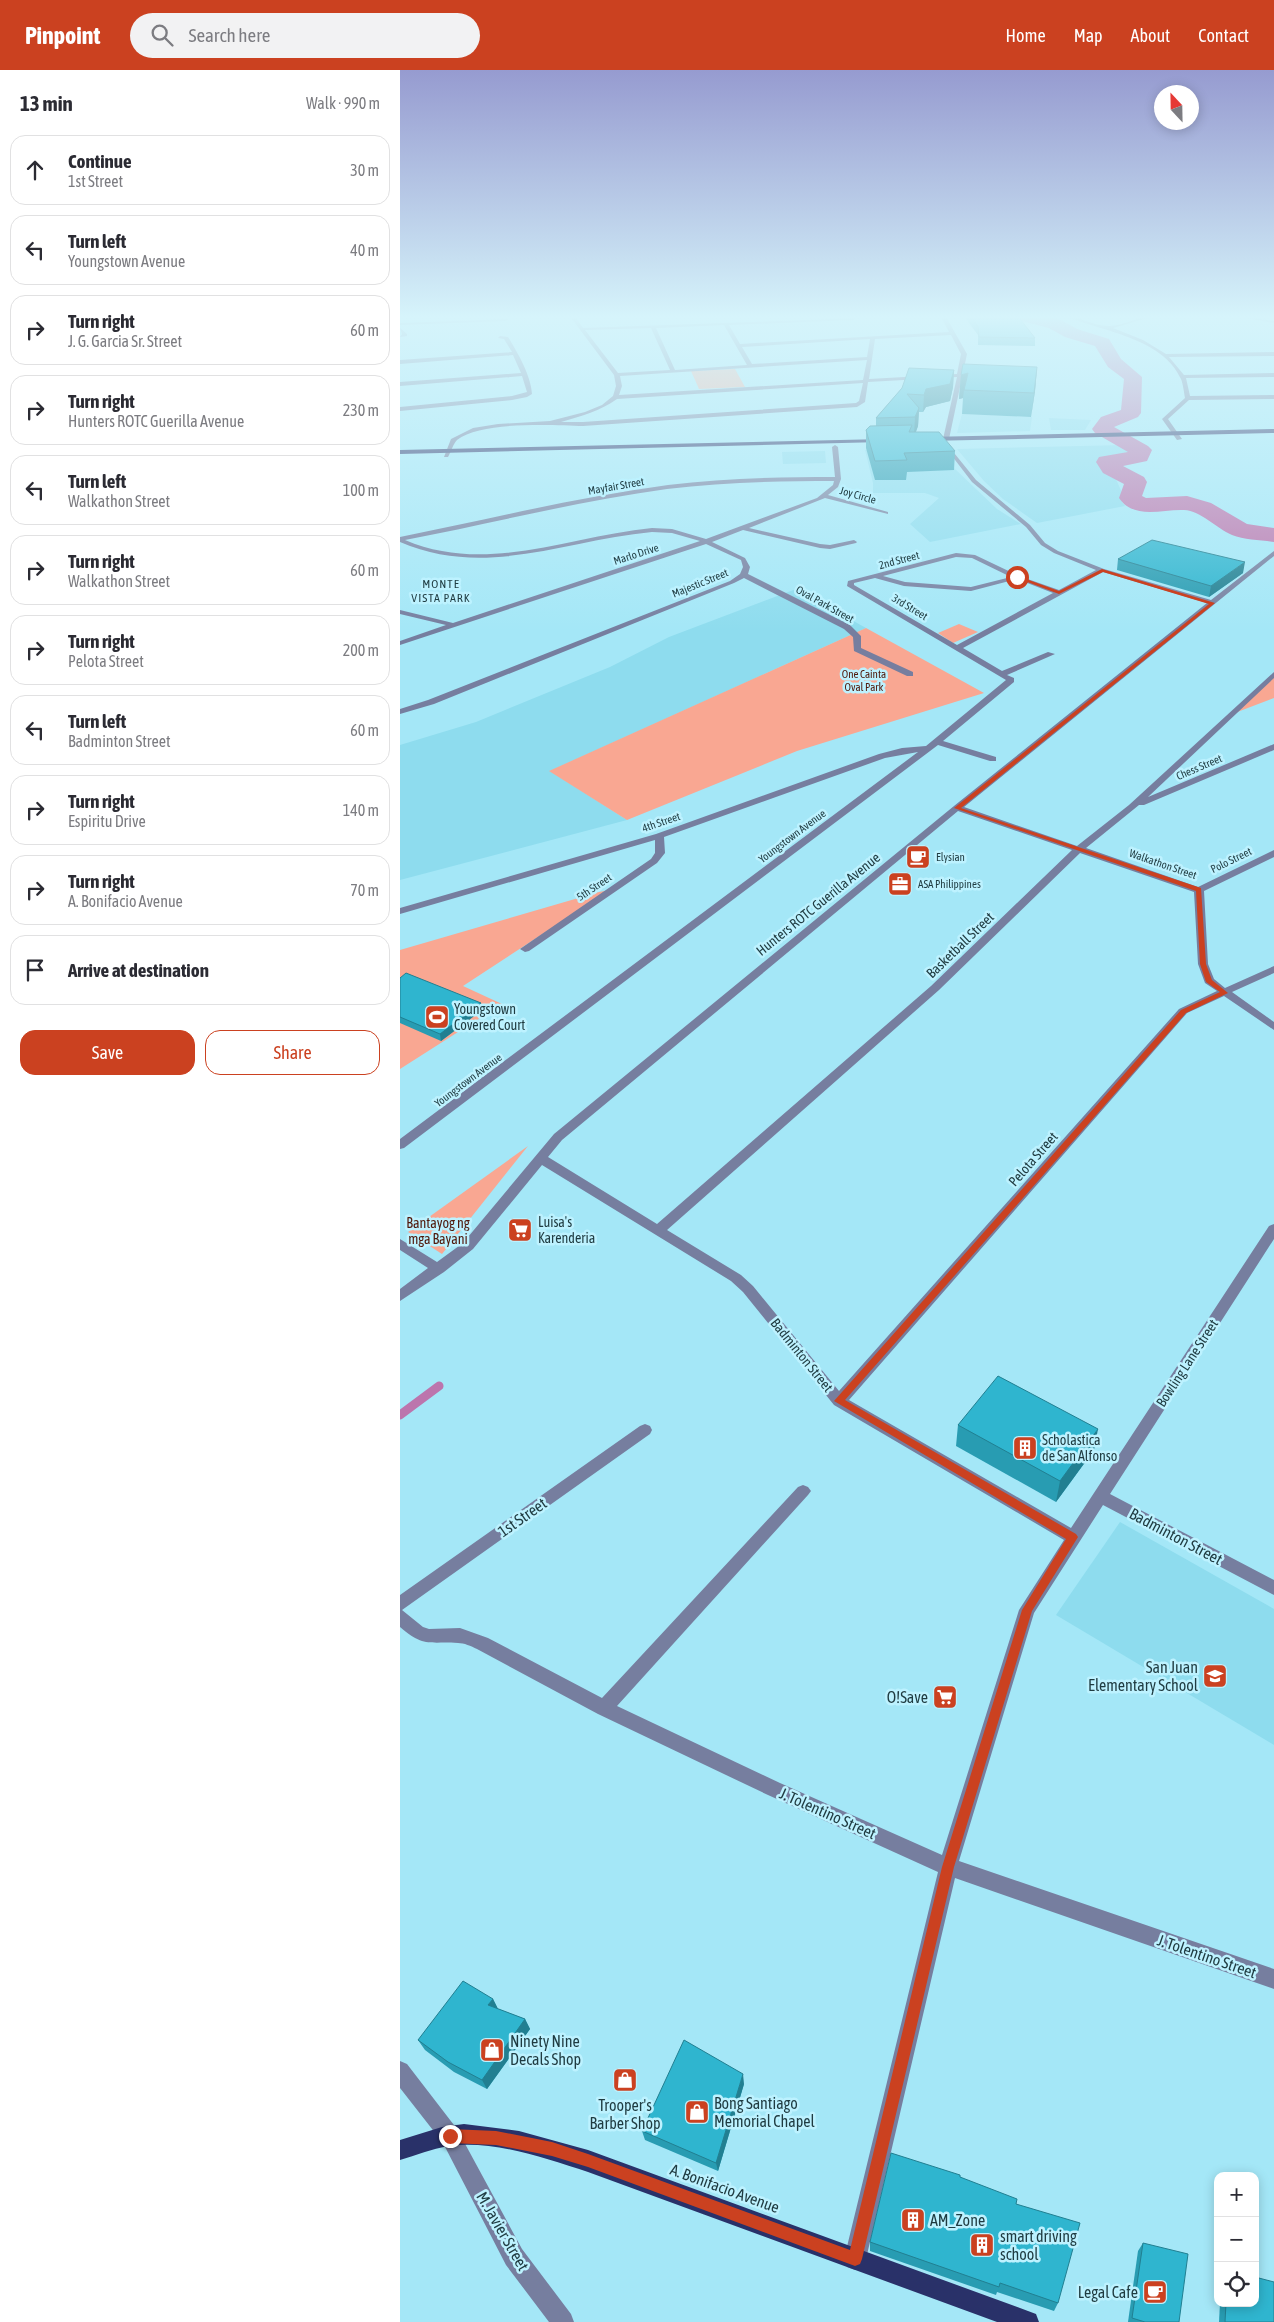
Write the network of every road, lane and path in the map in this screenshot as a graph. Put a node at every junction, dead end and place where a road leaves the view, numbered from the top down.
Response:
1 (561, 420) edge
2 (642, 420) edge
3 (950, 420) edge
4 (1166, 420) edge
5 (550, 423) junction
6 (1274, 431) edge
7 (1175, 433) junction
8 (1274, 437) edge
9 (1097, 438) junction
10 (917, 439) edge
11 (1179, 439) junction
12 (945, 442) junction
13 (924, 445) edge
14 (835, 447) junction
15 (698, 448) junction
16 (400, 452) edge
17 (446, 454) junction
18 (400, 458) edge
19 (838, 479) junction
20 (825, 496) junction
21 (886, 513) dead end
22 (743, 528) junction
23 (400, 540) edge
24 (705, 542) junction
25 (854, 542) dead end
26 (1274, 553) edge
27 (1102, 570) junction
28 (744, 575) junction
29 (877, 576) junction
30 (1017, 577) junction
31 (851, 586) joint
32 (1059, 593) junction
33 (1212, 603) junction
34 (400, 612) edge
35 (453, 625) junction
36 (400, 643) edge
37 (957, 648) junction
38 (1050, 654) dead end
39 (910, 674) dead end
40 (1002, 674) junction
41 (1274, 674) edge
42 (400, 712) edge
43 (937, 742) junction
44 (1274, 747) edge
45 (926, 749) junction
46 (882, 756) junction
47 (993, 759) dead end
48 (906, 765) junction
49 (1132, 807) junction
50 (957, 808) junction
51 (659, 836) junction
52 (638, 842) junction
53 (1079, 849) junction
54 (660, 853) junction
55 (1274, 853) edge
56 (1199, 890) junction
57 (400, 911) edge
58 (525, 949) dead end
59 (1274, 969) edge
60 (1225, 993) junction
61 (1274, 1026) edge
62 (400, 1145) edge
63 (540, 1158) junction
64 (1274, 1229) edge
65 (658, 1230) junction
66 (400, 1244) edge
67 (439, 1269) junction
68 (400, 1296) edge
69 (839, 1401) junction
70 (644, 1430) dead end
71 (804, 1491) dead end
72 (1100, 1496) junction
73 (1073, 1537) junction
74 (1274, 1588) edge
75 (400, 1604) edge
76 (400, 1617) edge
77 (604, 1708) junction
78 (948, 1867) junction
79 (1274, 1979) edge
80 (400, 2071) edge
81 (450, 2136) junction
82 (400, 2150) edge
83 (855, 2259) junction
84 (563, 2322) edge
85 (1028, 2322) edge

1 - 5 street
2 - 5 street
3 - 12 street
4 - 7 street
5 - 17 street
6 - 7 main road
7 - 9 main road
7 - 11 street
8 - 11 main road
9 - 11 main road
9 - 12 main road
10 - 12 main road
12 - 13 main road
12 - 27 street
14 - 15 main road
14 - 15 main road
14 - 19 street
15 - 17 main road
16 - 17 main road
17 - 18 main road
19 - 20 street
19 - 23 street, Mayfair Street
20 - 21 street, Joy Circle
20 - 22 street, Marlo Drive
22 - 24 street, Marlo Drive
22 - 25 street
23 - 24 street, Majestic Street
24 - 28 street, Majestic Street
24 - 35 street, Marlo Drive
26 - 33 street, Hunters ROTC Guerilla Avenue
27 - 32 street
27 - 33 street
28 - 39 street, Oval Park Street
28 - 42 street, Majestic Street
29 - 30 street
29 - 30 street, 2nd Street
29 - 31 street, 2nd Street
30 - 32 street
31 - 37 street, 3rd Street
32 - 37 street
33 - 50 street, Hunters ROTC Guerilla Avenue
34 - 35 street
35 - 36 street, Marlo Drive
37 - 40 street
38 - 40 street
40 - 43 street, Youngstown Avenue
41 - 49 street, Basketball Street
43 - 45 street, Youngstown Avenue
43 - 47 street
44 - 49 street, Chess Street
45 - 46 street, 4th Street
45 - 48 street, Youngstown Avenue
46 - 48 street
46 - 51 street, 4th Street
48 - 62 street, Youngstown Avenue
49 - 53 street, Basketball Street
50 - 53 street, Walkathon Street
50 - 63 street, Hunters ROTC Guerilla Avenue
51 - 52 street, 4th Street
51 - 54 street
52 - 54 street
52 - 57 street, 4th Street
53 - 56 street, Walkathon Street
53 - 65 street, Basketball Street
54 - 58 street, 5th Street
55 - 56 street, Polo Street
56 - 60 street, Walkathon Street
59 - 60 street, Pelota Street
60 - 61 street, Walkathon Street
60 - 69 street, Pelota Street
63 - 65 street, Badminton Street
63 - 67 street, Hunters ROTC Guerilla Avenue
64 - 72 street, Bowling Lane Street
65 - 69 street, Badminton Street
66 - 67 street
67 - 68 street, Hunters ROTC Guerilla Avenue
69 - 73 street, Badminton Street
70 - 75 street, 1st Street
71 - 77 street
72 - 73 street
72 - 74 street, Badminton Street
73 - 78 street
76 - 77 street, J. Tolentino Street
77 - 78 street, J. Tolentino Street
78 - 79 street, J. Tolentino Street
78 - 83 street
80 - 81 street, M. Javier Street
81 - 82 main road, A. Bonifacio Avenue
81 - 83 main road, A. Bonifacio Avenue
81 - 84 street, M. Javier Street
83 - 85 main road, A. Bonifacio Avenue

